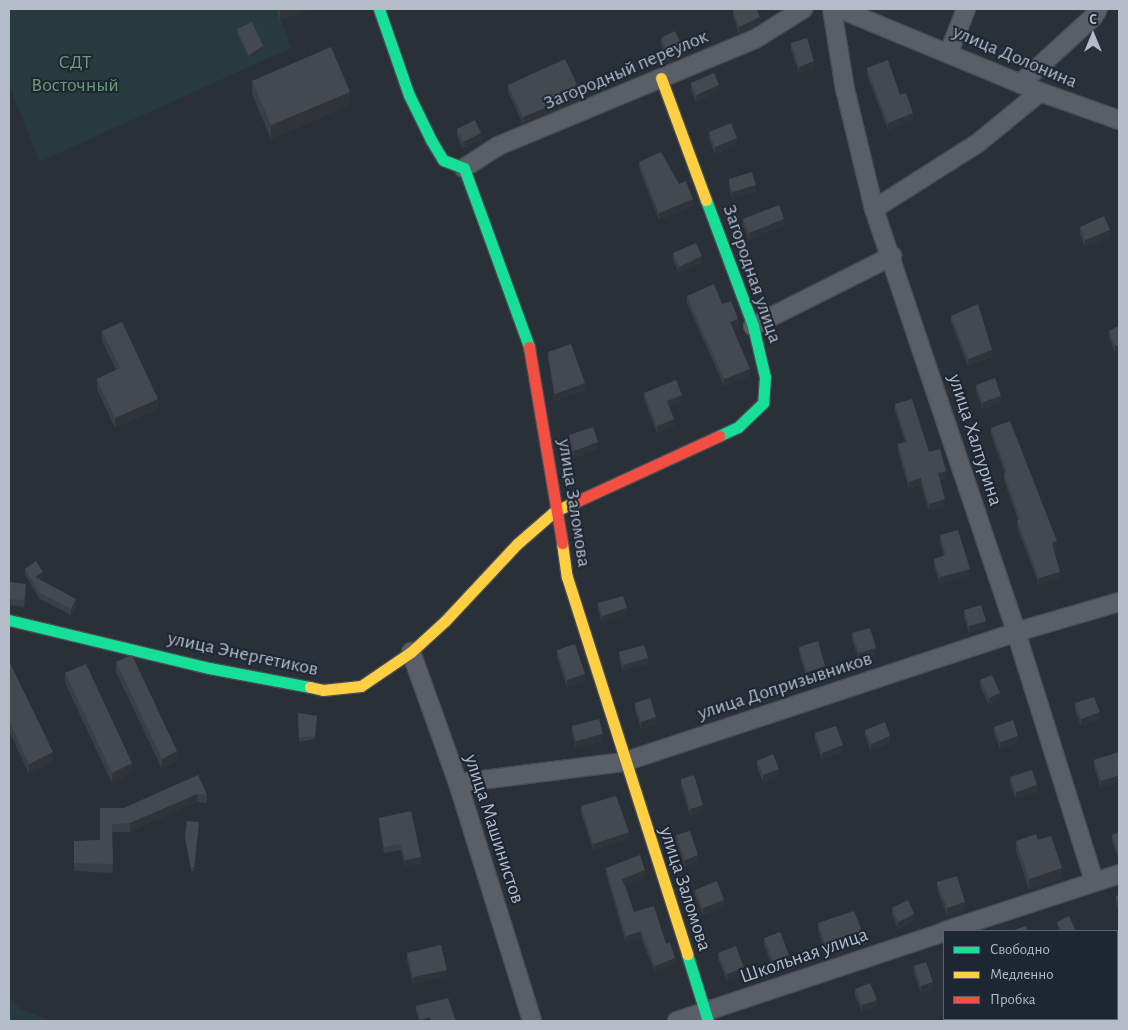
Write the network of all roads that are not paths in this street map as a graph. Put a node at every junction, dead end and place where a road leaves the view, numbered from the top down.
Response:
1 (379, 9) edge
2 (803, 9) edge
3 (832, 9) edge
4 (840, 9) edge
5 (966, 9) edge
6 (1098, 9) edge
7 (949, 52) junction
8 (660, 78) junction
9 (1020, 84) junction
10 (1040, 92) junction
11 (1119, 120) edge
12 (464, 168) junction
13 (874, 209) junction
14 (892, 256) junction
15 (753, 326) junction
16 (555, 511) junction
17 (1119, 602) edge
18 (9, 620) edge
19 (1016, 632) junction
20 (411, 652) junction
21 (624, 762) junction
22 (458, 783) junction
23 (1119, 874) edge
24 (1094, 881) junction
25 (948, 930) edge
26 (943, 932) edge
27 (706, 1016) edge
28 (532, 1021) edge
29 (677, 1021) edge

1 - 12 street
2 - 8 street, Загородный переулок
3 - 13 street, улица Халтурина
4 - 7 street, улица Долонина
5 - 7 street
6 - 9 street
7 - 9 street, улица Долонина
8 - 12 street, Загородный переулок
8 - 15 street, Загородная улица
9 - 10 street, улица Долонина
10 - 11 street, улица Долонина
10 - 13 street
12 - 16 street, улица Заломова
13 - 14 street, улица Халтурина
14 - 15 street
14 - 19 street, улица Халтурина
15 - 16 street, Загородная улица
16 - 20 street, улица Энергетиков
16 - 21 street, улица Заломова
17 - 19 street, улица Допризывников
18 - 20 street, улица Энергетиков
19 - 21 street, улица Допризывников
19 - 24 street, улица Халтурина
20 - 22 street, улица Машинистов
21 - 22 street, улица Допризывников
21 - 27 street, улица Заломова
22 - 28 street, улица Машинистов
23 - 24 street, Школьная улица
24 - 25 street, Школьная улица
26 - 27 street, Школьная улица
27 - 29 street, Школьная улица

